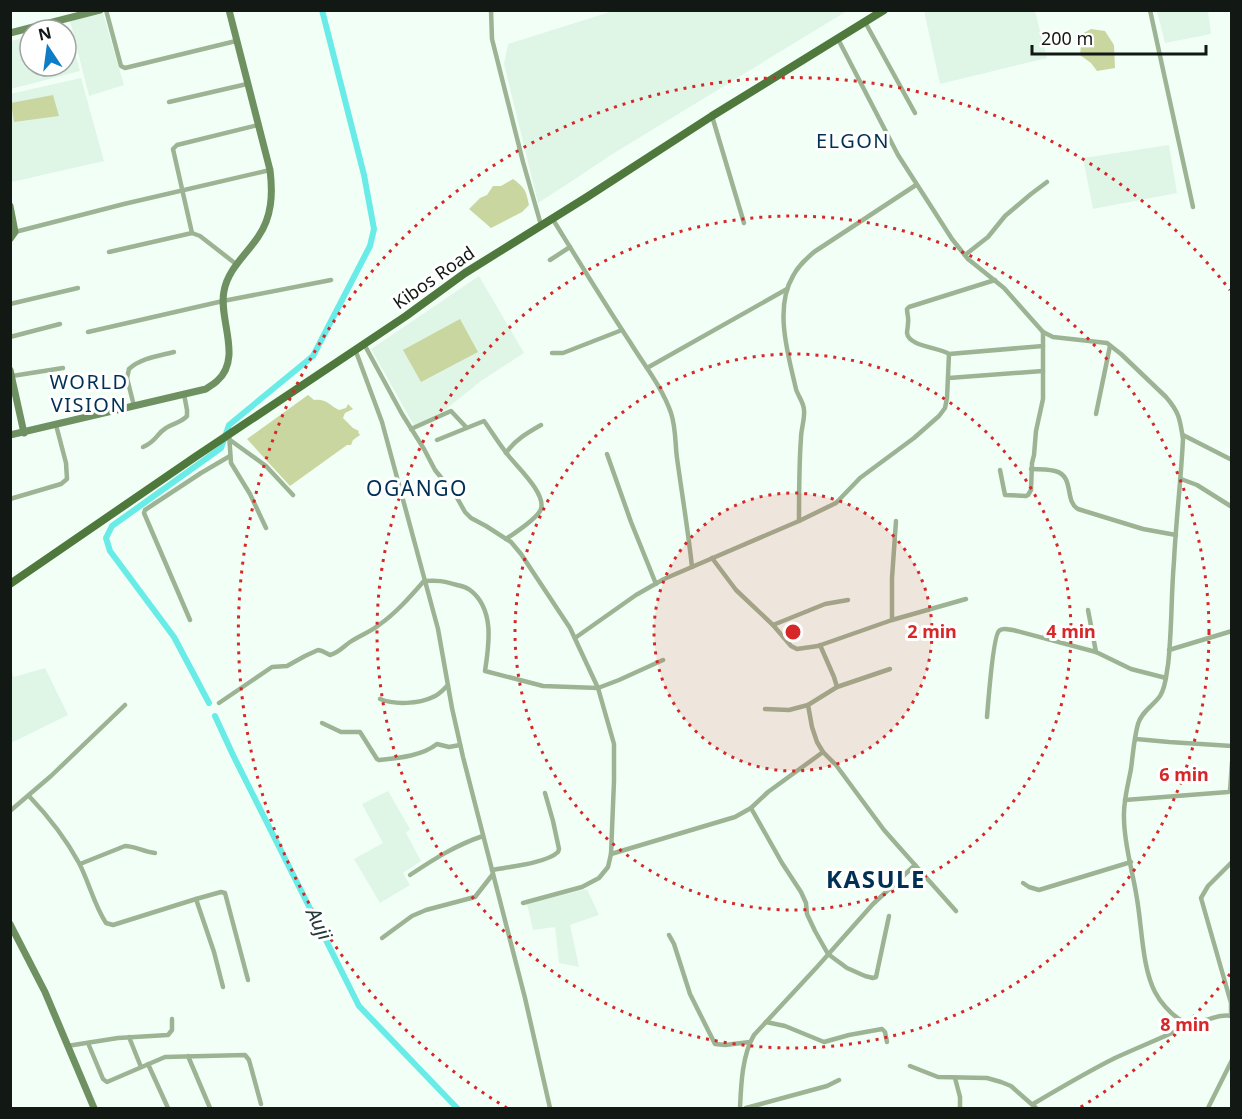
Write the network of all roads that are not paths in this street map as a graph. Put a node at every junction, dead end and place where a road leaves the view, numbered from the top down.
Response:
1 (100, 10) edge
2 (106, 10) edge
3 (229, 10) edge
4 (491, 10) edge
5 (1150, 10) edge
6 (883, 11) edge
7 (80, 13) edge
8 (865, 22) junction
9 (10, 33) edge
10 (838, 39) junction
11 (236, 41) junction
12 (247, 84) junction
13 (168, 102) dead end
14 (915, 113) dead end
15 (712, 116) junction
16 (258, 125) junction
17 (270, 170) junction
18 (1047, 182) dead end
19 (916, 185) junction
20 (182, 191) junction
21 (10, 206) edge
22 (1193, 207) dead end
23 (552, 218) junction
24 (744, 223) dead end
25 (541, 225) junction
26 (192, 233) junction
27 (13, 236) edge
28 (570, 247) junction
29 (109, 252) dead end
30 (965, 255) junction
31 (550, 260) dead end
32 (236, 264) junction
33 (331, 280) dead end
34 (995, 280) junction
35 (78, 288) dead end
36 (787, 289) junction
37 (223, 301) junction
38 (10, 304) edge
39 (60, 324) dead end
40 (622, 330) junction
41 (88, 332) dead end
42 (1043, 332) junction
43 (10, 337) edge
44 (364, 344) junction
45 (1043, 346) junction
46 (1110, 346) junction
47 (355, 349) junction
48 (174, 352) dead end
49 (552, 353) dead end
50 (949, 354) junction
51 (63, 368) dead end
52 (647, 368) junction
53 (1043, 371) junction
54 (11, 373) edge
55 (949, 378) junction
56 (184, 394) junction
57 (134, 406) junction
58 (1096, 414) dead end
59 (56, 425) junction
60 (541, 425) dead end
61 (466, 427) junction
62 (411, 429) junction
63 (24, 433) junction
64 (10, 435) edge
65 (1183, 435) junction
66 (230, 436) junction
67 (437, 440) dead end
68 (143, 447) dead end
69 (506, 453) junction
70 (607, 454) dead end
71 (230, 456) junction
72 (1232, 460) edge
73 (1031, 469) junction
74 (1000, 470) dead end
75 (1181, 479) junction
76 (293, 495) dead end
77 (10, 499) edge
78 (1232, 507) edge
79 (896, 520) dead end
80 (799, 521) junction
81 (266, 528) dead end
82 (1176, 535) junction
83 (506, 539) junction
84 (712, 558) junction
85 (692, 567) junction
86 (424, 581) junction
87 (10, 584) edge
88 (656, 584) junction
89 (966, 599) dead end
90 (849, 600) dead end
91 (1088, 610) dead end
92 (190, 620) dead end
93 (892, 620) junction
94 (772, 625) junction
95 (1232, 631) edge
96 (575, 638) junction
97 (820, 645) junction
98 (1169, 650) junction
99 (1096, 652) junction
100 (663, 660) dead end
101 (890, 669) dead end
102 (1166, 678) junction
103 (448, 686) junction
104 (837, 687) junction
105 (598, 688) junction
106 (380, 699) dead end
107 (219, 704) dead end
108 (125, 705) dead end
109 (808, 705) junction
110 (765, 709) dead end
111 (987, 717) dead end
112 (322, 723) dead end
113 (1136, 739) junction
114 (460, 745) junction
115 (1232, 746) edge
116 (823, 752) junction
117 (1232, 762) edge
118 (545, 793) dead end
119 (29, 796) junction
120 (1125, 800) junction
121 (751, 808) junction
122 (10, 810) edge
123 (483, 836) junction
124 (155, 853) dead end
125 (611, 854) junction
126 (1131, 862) junction
127 (1232, 862) edge
128 (80, 864) junction
129 (915, 865) junction
130 (492, 872) junction
131 (410, 875) dead end
132 (1023, 883) dead end
133 (196, 899) junction
134 (523, 903) dead end
135 (956, 911) dead end
136 (889, 915) dead end
137 (10, 924) edge
138 (669, 935) dead end
139 (382, 938) dead end
140 (828, 954) junction
141 (248, 980) dead end
142 (223, 987) dead end
143 (1231, 1016) edge
144 (172, 1019) dead end
145 (766, 1022) junction
146 (1193, 1023) junction
147 (129, 1038) junction
148 (750, 1042) junction
149 (887, 1042) dead end
150 (88, 1043) junction
151 (67, 1046) junction
152 (189, 1056) junction
153 (1232, 1060) edge
154 (148, 1064) junction
155 (910, 1066) dead end
156 (141, 1067) junction
157 (956, 1078) junction
158 (839, 1080) dead end
159 (261, 1104) dead end
160 (1035, 1106) edge
161 (94, 1108) edge
162 (168, 1108) edge
163 (210, 1108) edge
164 (549, 1108) edge
165 (740, 1108) edge
166 (746, 1108) edge
167 (960, 1108) edge
168 (1208, 1108) edge

1 - 7 street
2 - 11 street
3 - 11 street
4 - 25 street
5 - 22 street
6 - 8 main road, Kibos Road
7 - 9 street
8 - 10 main road, Kibos Road
8 - 14 street
10 - 15 main road, Kibos Road
10 - 19 street
11 - 12 street
12 - 13 street
12 - 16 street
15 - 23 main road, Kibos Road
15 - 24 street
16 - 17 street
16 - 20 street
17 - 20 street
17 - 32 street
18 - 30 street
19 - 30 street
19 - 36 street
20 - 26 street
20 - 27 street
21 - 27 street
23 - 25 main road, Kibos Road
23 - 28 street
25 - 44 main road, Kibos Road
26 - 29 street
26 - 32 street
28 - 31 street
28 - 40 street
30 - 34 street
32 - 37 street
33 - 37 street
34 - 42 street
34 - 50 street
35 - 38 street
36 - 52 street
36 - 80 street
37 - 41 street
37 - 56 street
39 - 43 street
40 - 49 street
40 - 52 street
42 - 45 street
42 - 46 street
44 - 47 main road, Kibos Road
44 - 62 street
45 - 50 street
45 - 53 street
46 - 58 street
46 - 65 street
47 - 66 main road, Kibos Road
47 - 86 street
48 - 57 street
50 - 55 street
51 - 54 street
52 - 85 street
53 - 55 street
53 - 73 street
54 - 63 street
55 - 80 street
56 - 57 street
56 - 68 street
57 - 59 street
59 - 63 street
59 - 77 street
60 - 69 street
61 - 62 street
61 - 67 street
61 - 69 street
62 - 83 street
63 - 64 street
65 - 72 street
65 - 75 street
66 - 71 street
66 - 76 street
66 - 87 main road, Kibos Road
69 - 83 street
70 - 88 street
71 - 81 street
71 - 92 street
73 - 74 street
73 - 82 street
75 - 78 street
75 - 82 street
79 - 93 street
80 - 84 street
82 - 98 street
83 - 96 street
84 - 85 street
84 - 94 street
85 - 88 street
86 - 103 street
86 - 105 street
86 - 107 street
88 - 96 street
89 - 93 street
90 - 94 street
91 - 99 street
93 - 97 street
94 - 97 street
95 - 98 street
96 - 105 street
97 - 104 street
98 - 102 street
99 - 102 street
99 - 111 street
100 - 105 street
101 - 104 street
102 - 113 street
103 - 106 street
103 - 114 street
104 - 109 street
105 - 125 street
108 - 119 street
109 - 110 street
109 - 116 street
112 - 114 street
113 - 115 street
113 - 120 street
114 - 123 street
116 - 121 street
116 - 129 street
117 - 120 street
118 - 130 street
119 - 122 street
119 - 128 street
120 - 126 street
121 - 125 street
121 - 140 street
123 - 130 street
123 - 131 street
124 - 128 street
125 - 134 street
126 - 132 street
126 - 146 street
127 - 143 street
128 - 133 street
129 - 135 street
129 - 140 street
130 - 139 street
130 - 164 street
133 - 141 street
133 - 142 street
136 - 140 street
137 - 151 street
138 - 148 street
140 - 145 street
143 - 146 street
144 - 147 street
145 - 148 street
145 - 149 street
146 - 160 street
147 - 150 street
147 - 156 street
148 - 165 street
150 - 151 street
150 - 156 street
151 - 161 street
152 - 154 street
152 - 159 street
152 - 163 street
153 - 168 street
154 - 156 street
154 - 162 street
155 - 157 street
157 - 160 street
157 - 167 street
158 - 166 street

